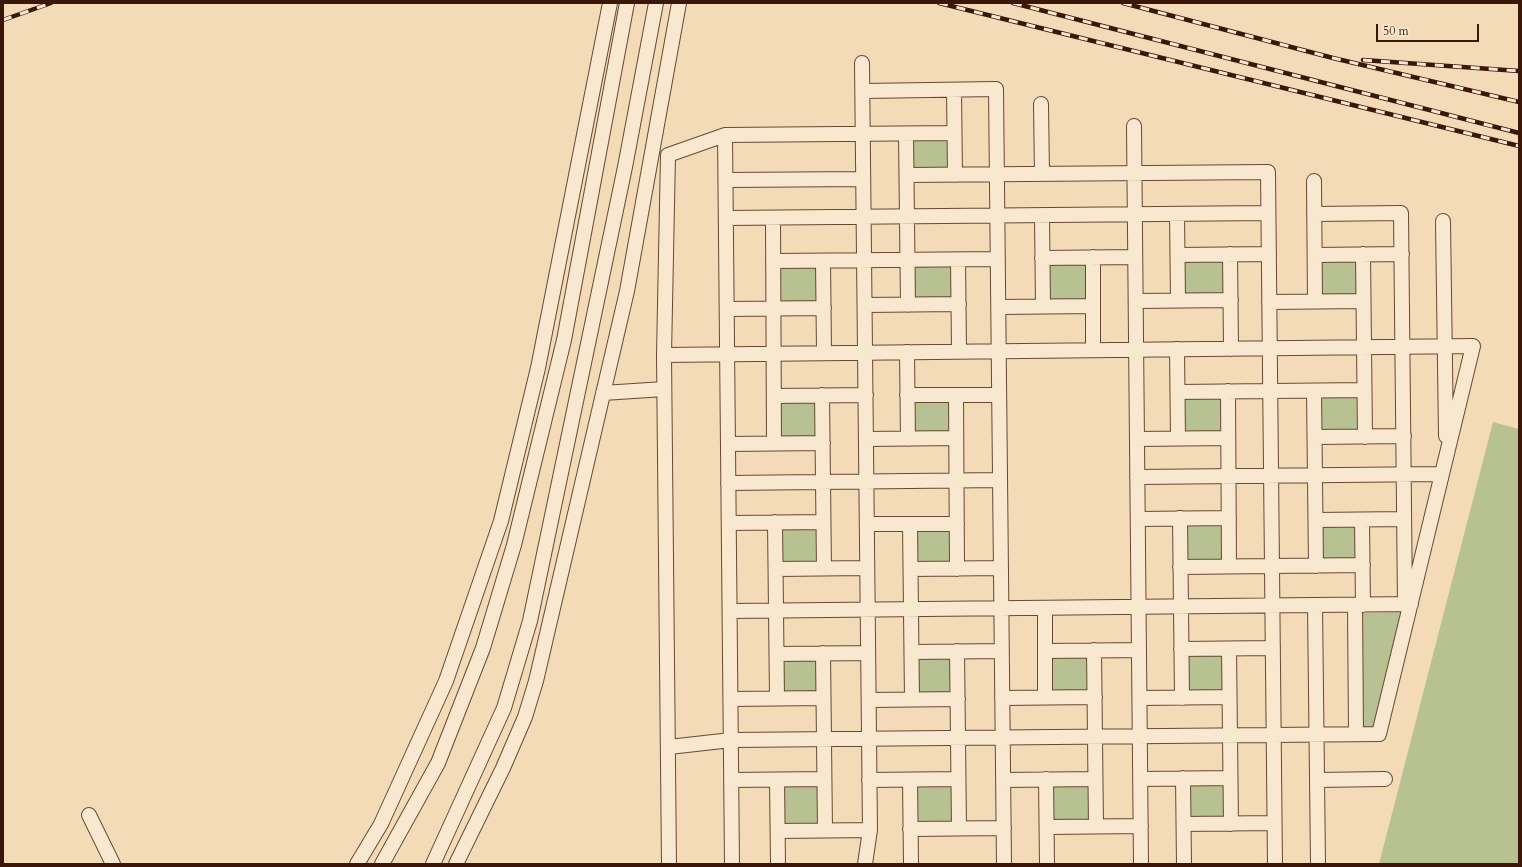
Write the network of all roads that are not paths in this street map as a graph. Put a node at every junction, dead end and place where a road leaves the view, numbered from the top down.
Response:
1 (610, 3) edge
2 (627, 3) edge
3 (656, 3) edge
4 (679, 3) edge
5 (862, 64) dead end
6 (954, 90) junction
7 (863, 91) junction
8 (1041, 104) dead end
9 (1134, 126) dead end
10 (954, 133) junction
11 (863, 134) junction
12 (906, 134) junction
13 (725, 136) junction
14 (1134, 173) junction
15 (997, 174) junction
16 (1042, 174) junction
17 (907, 175) junction
18 (955, 175) junction
19 (863, 179) junction
20 (726, 180) junction
21 (1314, 181) dead end
22 (1268, 213) junction
23 (1135, 214) junction
24 (1177, 214) junction
25 (1314, 214) junction
26 (1042, 215) junction
27 (907, 216) junction
28 (998, 216) junction
29 (864, 217) junction
30 (726, 218) junction
31 (773, 218) junction
32 (1443, 221) dead end
33 (1230, 254) junction
34 (1269, 254) junction
35 (1363, 254) junction
36 (1402, 254) junction
37 (1178, 255) junction
38 (1315, 255) junction
39 (1093, 257) junction
40 (1135, 257) junction
41 (1042, 258) junction
42 (864, 260) junction
43 (907, 260) junction
44 (958, 260) junction
45 (998, 260) junction
46 (773, 261) junction
47 (823, 261) junction
48 (1178, 300) junction
49 (1231, 300) junction
50 (1136, 301) junction
51 (1315, 301) junction
52 (1363, 301) junction
53 (1269, 302) junction
54 (958, 304) junction
55 (865, 305) junction
56 (908, 305) junction
57 (999, 306) junction
58 (1042, 306) junction
59 (1093, 306) junction
60 (824, 308) junction
61 (727, 309) junction
62 (774, 309) junction
63 (1402, 347) junction
64 (1445, 347) junction
65 (1269, 348) junction
66 (1364, 348) junction
67 (1231, 349) junction
68 (1093, 350) junction
69 (1136, 350) junction
70 (1177, 350) junction
71 (999, 351) junction
72 (865, 352) junction
73 (907, 352) junction
74 (959, 352) junction
75 (773, 353) junction
76 (824, 353) junction
77 (727, 354) junction
78 (664, 355) junction
79 (664, 389) junction
80 (1364, 390) junction
81 (1228, 391) junction
82 (1270, 391) junction
83 (1314, 391) junction
84 (1178, 392) junction
85 (603, 393) junction
86 (822, 395) junction
87 (866, 395) junction
88 (956, 395) junction
89 (1000, 395) junction
90 (774, 396) junction
91 (908, 396) junction
92 (1404, 436) junction
93 (1315, 437) junction
94 (1365, 437) junction
95 (956, 438) junction
96 (1137, 438) junction
97 (1178, 438) junction
98 (1228, 438) junction
99 (866, 439) junction
100 (908, 439) junction
101 (822, 443) junction
102 (728, 444) junction
103 (774, 444) junction
104 (1447, 455) junction
105 (1442, 474) junction
106 (1404, 475) junction
107 (1228, 476) junction
108 (1271, 476) junction
109 (1315, 476) junction
110 (1138, 477) junction
111 (957, 480) junction
112 (1000, 480) junction
113 (866, 481) junction
114 (823, 482) junction
115 (728, 483) junction
116 (1180, 518) junction
117 (1229, 518) junction
118 (1138, 519) junction
119 (1404, 519) junction
120 (1316, 520) junction
121 (1362, 520) junction
122 (775, 522) junction
123 (823, 522) junction
124 (729, 523) junction
125 (867, 524) junction
126 (910, 524) junction
127 (957, 524) junction
128 (1363, 565) junction
129 (1229, 566) junction
130 (1272, 566) junction
131 (1316, 566) junction
132 (1180, 567) junction
133 (824, 568) junction
134 (867, 568) junction
135 (1001, 568) junction
136 (776, 569) junction
137 (910, 569) junction
138 (957, 569) junction
139 (1408, 604) junction
140 (1315, 605) junction
141 (1359, 605) junction
142 (1272, 606) junction
143 (1139, 607) junction
144 (1181, 607) junction
145 (1002, 608) junction
146 (1045, 608) junction
147 (911, 609) junction
148 (868, 610) junction
149 (730, 611) junction
150 (776, 611) junction
151 (1273, 648) junction
152 (1181, 649) junction
153 (1229, 649) junction
154 (1094, 650) junction
155 (1139, 650) junction
156 (957, 651) junction
157 (1002, 651) junction
158 (1045, 651) junction
159 (912, 652) junction
160 (823, 653) junction
161 (868, 653) junction
162 (777, 654) junction
163 (1046, 697) junction
164 (1095, 697) junction
165 (1229, 697) junction
166 (731, 698) junction
167 (777, 698) junction
168 (823, 698) junction
169 (1002, 698) junction
170 (1140, 698) junction
171 (1182, 698) junction
172 (912, 699) junction
173 (958, 699) junction
174 (869, 700) junction
175 (1356, 734) junction
176 (1230, 735) junction
177 (1274, 735) junction
178 (1317, 735) junction
179 (1140, 736) junction
180 (1095, 737) junction
181 (958, 738) junction
182 (1003, 738) junction
183 (824, 739) junction
184 (869, 739) junction
185 (731, 740) junction
186 (669, 747) junction
187 (1183, 778) junction
188 (1230, 778) junction
189 (824, 779) junction
190 (958, 779) junction
191 (1046, 779) junction
192 (1095, 779) junction
193 (1140, 779) junction
194 (731, 780) junction
195 (777, 780) junction
196 (869, 780) junction
197 (910, 780) junction
198 (1003, 780) junction
199 (1317, 780) junction
200 (1385, 780) dead end
201 (89, 815) dead end
202 (1274, 823) junction
203 (1184, 824) junction
204 (1231, 824) junction
205 (1096, 826) junction
206 (1141, 826) junction
207 (1047, 827) junction
208 (959, 828) junction
209 (1004, 828) junction
210 (910, 829) junction
211 (825, 830) junction
212 (870, 830) junction
213 (778, 831) junction
214 (113, 864) edge
215 (357, 864) edge
216 (382, 864) edge
217 (433, 864) edge
218 (456, 864) edge
219 (669, 864) edge
220 (732, 864) edge
221 (778, 864) edge
222 (865, 864) edge
223 (911, 864) edge
224 (1004, 864) edge
225 (1047, 864) edge
226 (1141, 864) edge
227 (1184, 864) edge
228 (1275, 864) edge
229 (1318, 864) edge

1 - 215 street
2 - 216 street
3 - 217 street
4 - 85 street
5 - 7 street
6 - 7 street
6 - 10 street
6 - 15 street
7 - 11 street
8 - 16 street
9 - 14 street
10 - 12 street
10 - 18 street
11 - 12 street
11 - 13 street
11 - 19 street
12 - 17 street
13 - 20 street
13 - 78 street
14 - 16 street
14 - 22 street
14 - 23 street
15 - 16 street
15 - 18 street
15 - 28 street
17 - 18 street
17 - 27 street
19 - 20 street
19 - 29 street
20 - 30 street
21 - 25 street
22 - 24 street
22 - 34 street
23 - 24 street
23 - 26 street
23 - 40 street
24 - 37 street
25 - 36 street
25 - 38 street
26 - 28 street
26 - 41 street
27 - 28 street
27 - 29 street
27 - 43 street
28 - 45 street
29 - 31 street
29 - 42 street
30 - 31 street
30 - 61 street
31 - 46 street
32 - 64 street
33 - 34 street
33 - 37 street
33 - 49 street
34 - 53 street
35 - 36 street
35 - 38 street
35 - 52 street
36 - 63 street
37 - 48 street
38 - 51 street
39 - 40 street
39 - 41 street
39 - 59 street
40 - 50 street
41 - 58 street
42 - 43 street
42 - 47 street
42 - 55 street
43 - 44 street
43 - 56 street
44 - 45 street
44 - 54 street
45 - 57 street
46 - 47 street
46 - 62 street
47 - 60 street
48 - 49 street
48 - 50 street
49 - 67 street
50 - 69 street
51 - 52 street
51 - 53 street
52 - 66 street
53 - 65 street
54 - 56 street
54 - 74 street
55 - 56 street
55 - 72 street
57 - 58 street
57 - 71 street
58 - 59 street
59 - 68 street
60 - 62 street
60 - 76 street
61 - 62 street
61 - 77 street
62 - 75 street
63 - 64 street
63 - 66 street
63 - 92 street
64 - 104 street
64 - 104 street
65 - 66 street
65 - 67 street
65 - 82 street
66 - 80 street
67 - 70 street
68 - 69 street
68 - 71 street
69 - 70 street
69 - 96 street
70 - 84 street
71 - 74 street
71 - 89 street
72 - 73 street
72 - 76 street
72 - 87 street
73 - 74 street
73 - 91 street
75 - 76 street
75 - 77 street
75 - 90 street
77 - 78 street
77 - 102 street
78 - 79 street
79 - 85 street
79 - 186 street
80 - 83 street
80 - 94 street
81 - 82 street
81 - 84 street
81 - 98 street
82 - 83 street
82 - 108 street
83 - 93 street
84 - 97 street
85 - 218 street
86 - 87 street
86 - 90 street
86 - 101 street
87 - 99 street
88 - 89 street
88 - 91 street
88 - 95 street
89 - 112 street
90 - 103 street
91 - 100 street
92 - 94 street
92 - 106 street
93 - 94 street
93 - 109 street
95 - 100 street
95 - 111 street
96 - 97 street
96 - 110 street
97 - 98 street
98 - 107 street
99 - 100 street
99 - 113 street
101 - 103 street
101 - 114 street
102 - 103 street
102 - 115 street
104 - 105 street
105 - 106 street
105 - 139 street
106 - 109 street
106 - 119 street
107 - 108 street
107 - 110 street
107 - 117 street
108 - 109 street
108 - 130 street
109 - 120 street
110 - 118 street
111 - 112 street
111 - 113 street
111 - 127 street
112 - 135 street
113 - 114 street
113 - 125 street
114 - 115 street
114 - 123 street
115 - 124 street
116 - 117 street
116 - 118 street
116 - 132 street
117 - 129 street
118 - 143 street
119 - 121 street
119 - 139 street
120 - 121 street
120 - 131 street
121 - 128 street
122 - 123 street
122 - 124 street
122 - 136 street
123 - 133 street
124 - 149 street
125 - 126 street
125 - 134 street
126 - 127 street
126 - 137 street
127 - 138 street
128 - 131 street
128 - 141 street
129 - 130 street
129 - 132 street
130 - 131 street
130 - 142 street
132 - 144 street
133 - 134 street
133 - 136 street
134 - 148 street
135 - 138 street
135 - 145 street
136 - 150 street
137 - 138 street
137 - 147 street
139 - 141 street
139 - 175 street
140 - 141 street
140 - 142 street
140 - 178 street
141 - 175 street
142 - 144 street
142 - 151 street
143 - 144 street
143 - 146 street
143 - 155 street
144 - 152 street
145 - 146 street
145 - 147 street
145 - 157 street
146 - 158 street
147 - 148 street
147 - 159 street
148 - 150 street
148 - 161 street
149 - 150 street
149 - 166 street
150 - 162 street
151 - 153 street
151 - 177 street
152 - 153 street
152 - 171 street
153 - 165 street
154 - 155 street
154 - 158 street
154 - 164 street
155 - 170 street
156 - 157 street
156 - 159 street
156 - 173 street
157 - 169 street
158 - 163 street
159 - 172 street
160 - 161 street
160 - 162 street
160 - 168 street
161 - 174 street
162 - 167 street
163 - 164 street
163 - 169 street
164 - 180 street
165 - 171 street
165 - 176 street
166 - 167 street
166 - 185 street
167 - 168 street
168 - 183 street
169 - 182 street
170 - 171 street
170 - 179 street
172 - 173 street
172 - 174 street
173 - 181 street
174 - 184 street
175 - 178 street
176 - 177 street
176 - 179 street
176 - 188 street
177 - 178 street
177 - 202 street
178 - 199 street
179 - 180 street
179 - 193 street
180 - 182 street
180 - 192 street
181 - 182 street
181 - 184 street
181 - 190 street
182 - 198 street
183 - 184 street
183 - 185 street
183 - 189 street
184 - 196 street
185 - 186 street
185 - 194 street
186 - 219 street
187 - 188 street
187 - 193 street
187 - 203 street
188 - 204 street
189 - 195 street
189 - 211 street
190 - 197 street
190 - 208 street
191 - 192 street
191 - 198 street
191 - 207 street
192 - 205 street
193 - 206 street
194 - 195 street
194 - 220 street
195 - 213 street
196 - 197 street
196 - 212 street
197 - 210 street
198 - 209 street
199 - 200 street
199 - 229 street
201 - 214 street
202 - 204 street
202 - 228 street
203 - 204 street
203 - 227 street
205 - 206 street
205 - 207 street
206 - 226 street
207 - 225 street
208 - 209 street
208 - 210 street
209 - 224 street
210 - 223 street
211 - 212 street
211 - 213 street
212 - 222 street
213 - 221 street

